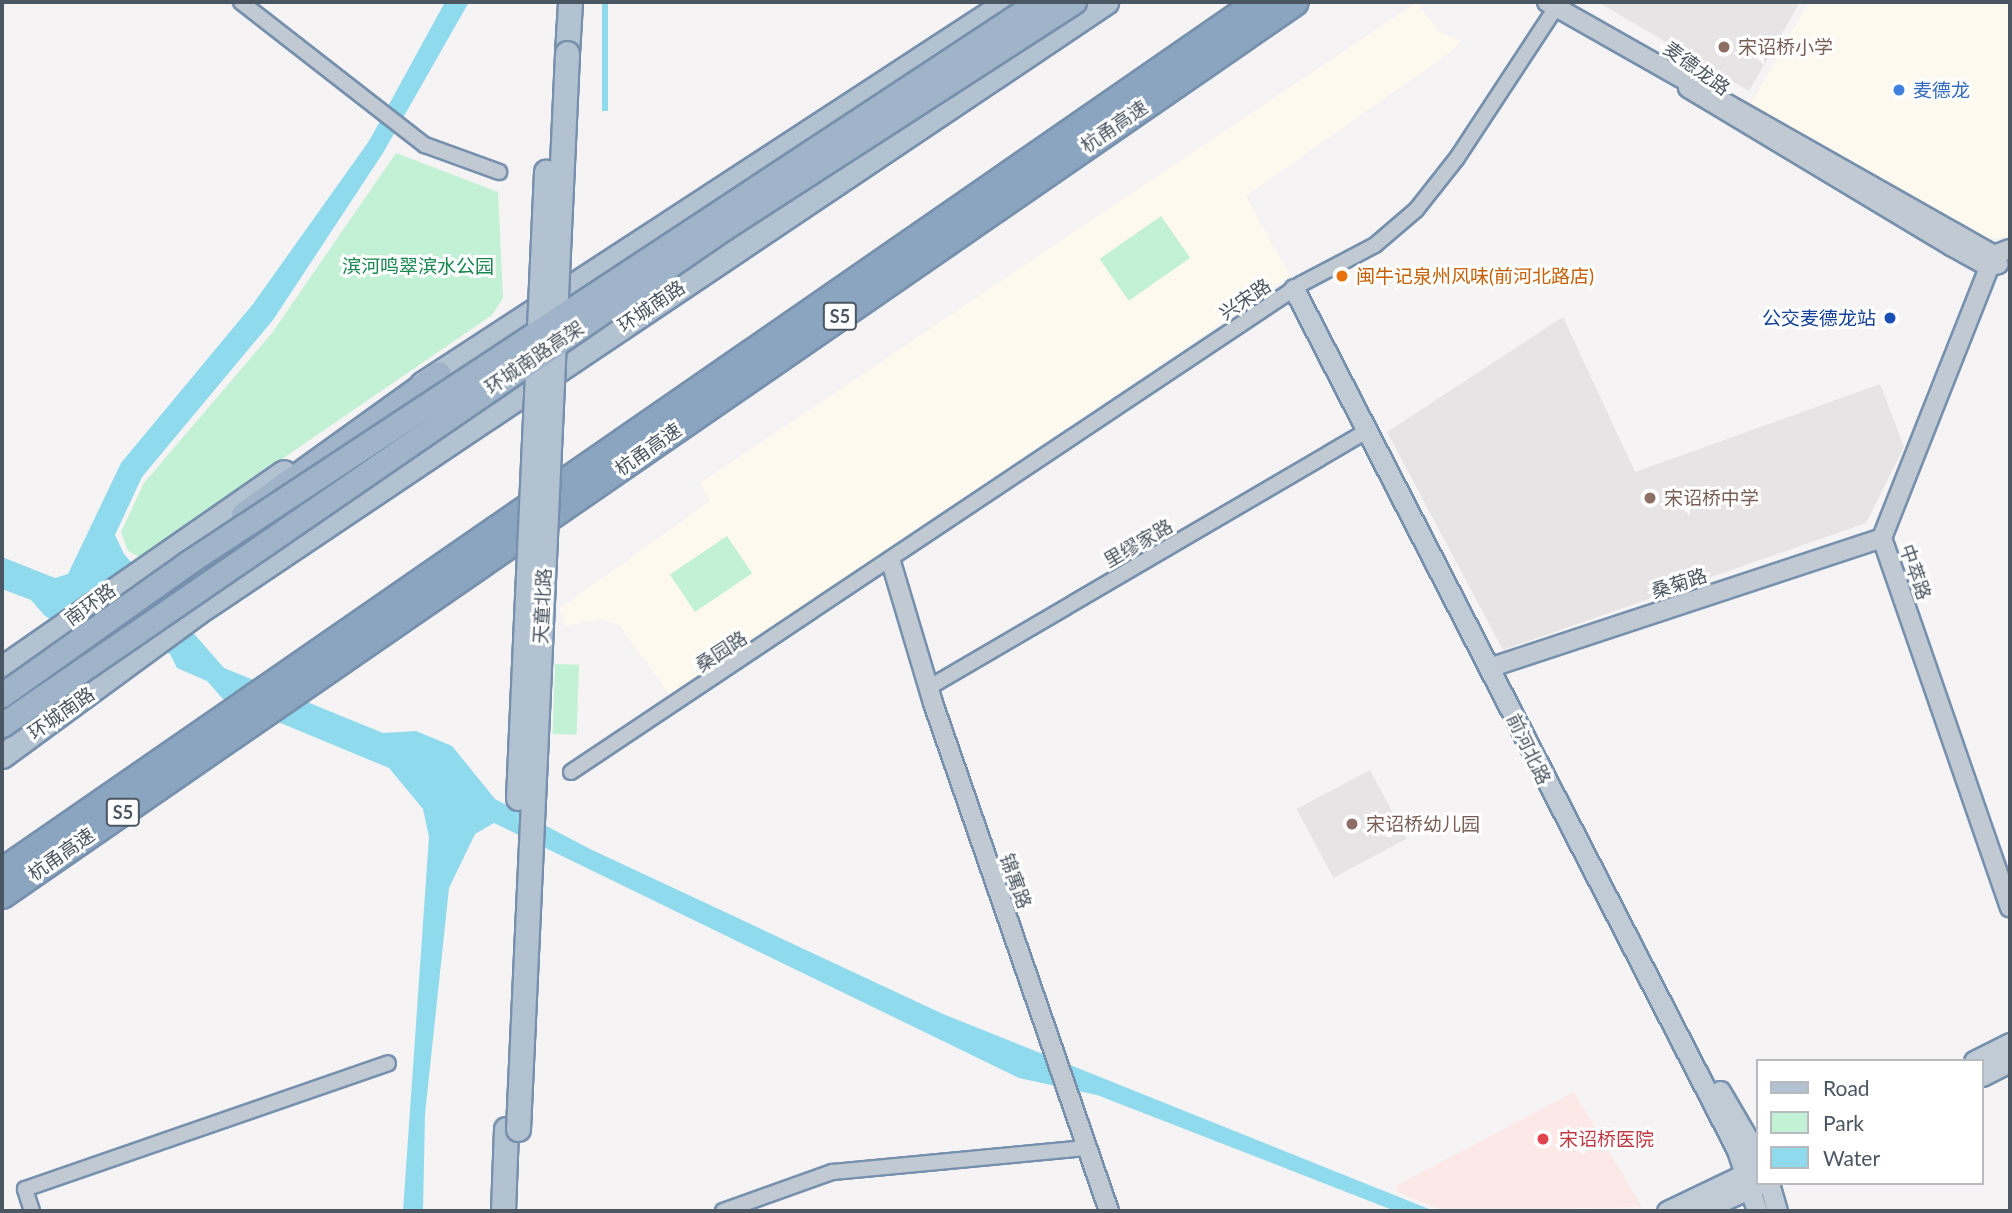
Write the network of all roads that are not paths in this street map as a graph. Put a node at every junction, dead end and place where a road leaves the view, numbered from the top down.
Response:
1 (241, 2) edge
2 (555, 2) edge
3 (570, 2) edge
4 (1007, 2) edge
5 (1038, 2) edge
6 (1074, 2) edge
7 (1106, 2) edge
8 (1259, 2) edge
9 (1295, 2) edge
10 (1552, 4) edge
11 (560, 53) junction
12 (499, 172) dead end
13 (2001, 258) edge
14 (1297, 286) junction
15 (439, 373) junction
16 (1367, 430) junction
17 (1882, 538) junction
18 (891, 562) junction
19 (1493, 667) junction
20 (2, 668) edge
21 (302, 677) junction
22 (2, 688) edge
23 (928, 688) junction
24 (2, 695) edge
25 (236, 722) junction
26 (2, 725) edge
27 (2, 756) edge
28 (571, 772) dead end
29 (2, 872) edge
30 (2, 895) edge
31 (2010, 907) edge
32 (2010, 1043) edge
33 (1978, 1059) edge
34 (2010, 1062) edge
35 (388, 1063) dead end
36 (1984, 1075) edge
37 (512, 1129) junction
38 (1087, 1148) junction
39 (1756, 1152) edge
40 (1756, 1177) edge
41 (1756, 1179) edge
42 (1756, 1180) edge
43 (1757, 1185) edge
44 (1761, 1185) edge
45 (32, 1211) edge
46 (503, 1211) edge
47 (515, 1211) edge
48 (723, 1211) edge
49 (1110, 1211) edge
50 (1667, 1211) edge
51 (1700, 1211) edge
52 (1757, 1211) edge
53 (1777, 1211) edge

1 - 12 street
2 - 11 main road, 天童北路
3 - 11 main road, 天童北路
4 - 15 main road
5 - 24 highway, 环城南路高架, bridge
6 - 26 highway, 环城南路高架, bridge
7 - 27 main road, 环城南路
8 - 21 highway, 杭甬高速 / S5
9 - 21 highway, 杭甬高速 / S5
10 - 13 street, 麦德龙路
10 - 14 street, 兴宋路
11 - 37 main road, 天童北路, bridge
13 - 17 street, 中萃路
14 - 16 main road, 前河北路
14 - 18 street, 兴宋路
14 - 19 main road, 前河北路
15 - 20 main road, 南环路
15 - 22 highway
16 - 19 main road, 前河北路
16 - 23 street, 里缪家路
17 - 19 street, 桑菊路
17 - 31 street, 中萃路
18 - 23 street, 锦寓路
18 - 28 street, 桑园路
19 - 39 main road, 前河北路
19 - 40 main road, 前河北路
21 - 25 highway, 杭甬高速 / S5
23 - 38 street, 锦寓路
25 - 29 highway, 杭甬高速 / S5
25 - 30 highway, 杭甬高速 / S5
32 - 33 main road
34 - 36 main road
35 - 45 street
37 - 46 main road, 天童北路
37 - 47 main road, 天童北路
38 - 48 street
38 - 49 street, 锦寓路
41 - 50 main road
42 - 51 main road
43 - 52 main road, 前河北路
44 - 53 main road, 前河北路

